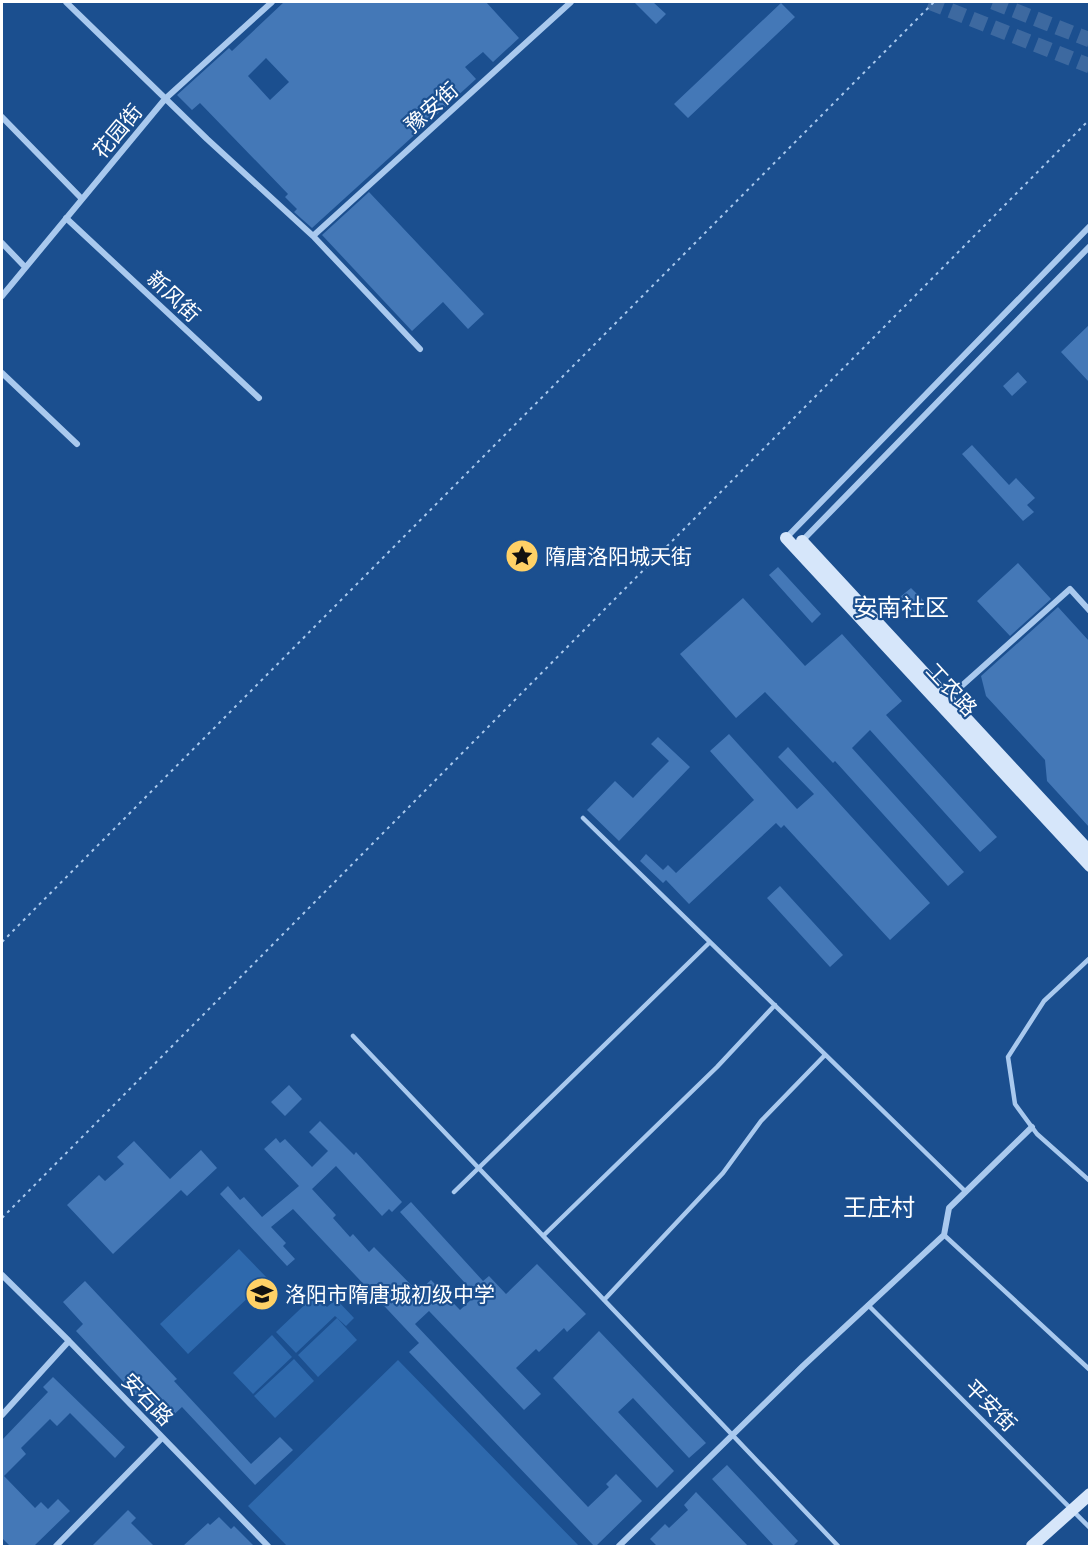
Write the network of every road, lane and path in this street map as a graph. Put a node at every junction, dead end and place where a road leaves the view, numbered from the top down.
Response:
1 (66, 2) edge
2 (272, 2) edge
3 (570, 2) edge
4 (934, 2) edge
5 (165, 99) junction
6 (2, 117) edge
7 (1089, 118) edge
8 (82, 199) junction
9 (66, 218) junction
10 (1089, 226) edge
11 (314, 236) junction
12 (2, 243) edge
13 (1089, 246) edge
14 (26, 267) junction
15 (2, 296) edge
16 (420, 349) dead end
17 (2, 373) edge
18 (259, 398) dead end
19 (77, 444) dead end
20 (789, 534) joint
21 (799, 544) junction
22 (1089, 611) edge
23 (944, 702) junction
24 (583, 818) dead end
25 (1089, 852) edge
26 (1089, 866) edge
27 (2, 942) edge
28 (710, 942) junction
29 (1089, 958) edge
30 (775, 1005) junction
31 (353, 1036) dead end
32 (825, 1055) junction
33 (1032, 1127) junction
34 (479, 1168) junction
35 (1089, 1181) edge
36 (966, 1191) junction
37 (454, 1192) dead end
38 (2, 1218) edge
39 (944, 1235) junction
40 (543, 1236) junction
41 (2, 1275) edge
42 (604, 1300) junction
43 (868, 1305) junction
44 (69, 1341) junction
45 (1089, 1370) edge
46 (2, 1414) edge
47 (733, 1435) junction
48 (162, 1438) junction
49 (1089, 1494) edge
50 (1072, 1510) junction
51 (1089, 1527) edge
52 (56, 1546) edge
53 (268, 1546) edge
54 (619, 1546) edge
55 (838, 1546) edge
56 (1032, 1546) edge

1 - 5 street
2 - 5 street, 花园街
3 - 11 street, 豫安街
4 - 27 path
5 - 8 street, 花园街
5 - 11 street
6 - 8 street
7 - 38 path
8 - 9 street, 花园街
9 - 14 street, 花园街
9 - 18 street, 新风街
10 - 20 street
11 - 16 street
12 - 14 street
13 - 21 street
14 - 15 street, 花园街
17 - 19 street
20 - 21 street, 工农路
21 - 23 street, 工农路
22 - 23 street
23 - 25 street, 工农路
23 - 26 street, 工农路
24 - 28 lane
28 - 30 lane
28 - 34 lane
29 - 33 lane
30 - 32 lane
30 - 40 lane
31 - 34 lane
32 - 36 lane
32 - 42 lane
33 - 35 lane
33 - 36 street
34 - 37 lane
34 - 40 lane
36 - 39 street
39 - 43 street
39 - 45 lane
40 - 42 lane
41 - 44 street, 安石路
42 - 47 lane
43 - 47 street
43 - 50 lane, 平安街
44 - 46 street
44 - 48 street, 安石路
47 - 54 street
47 - 55 lane
48 - 52 street
48 - 53 street, 安石路
49 - 50 street
50 - 51 lane, 平安街
50 - 56 street

